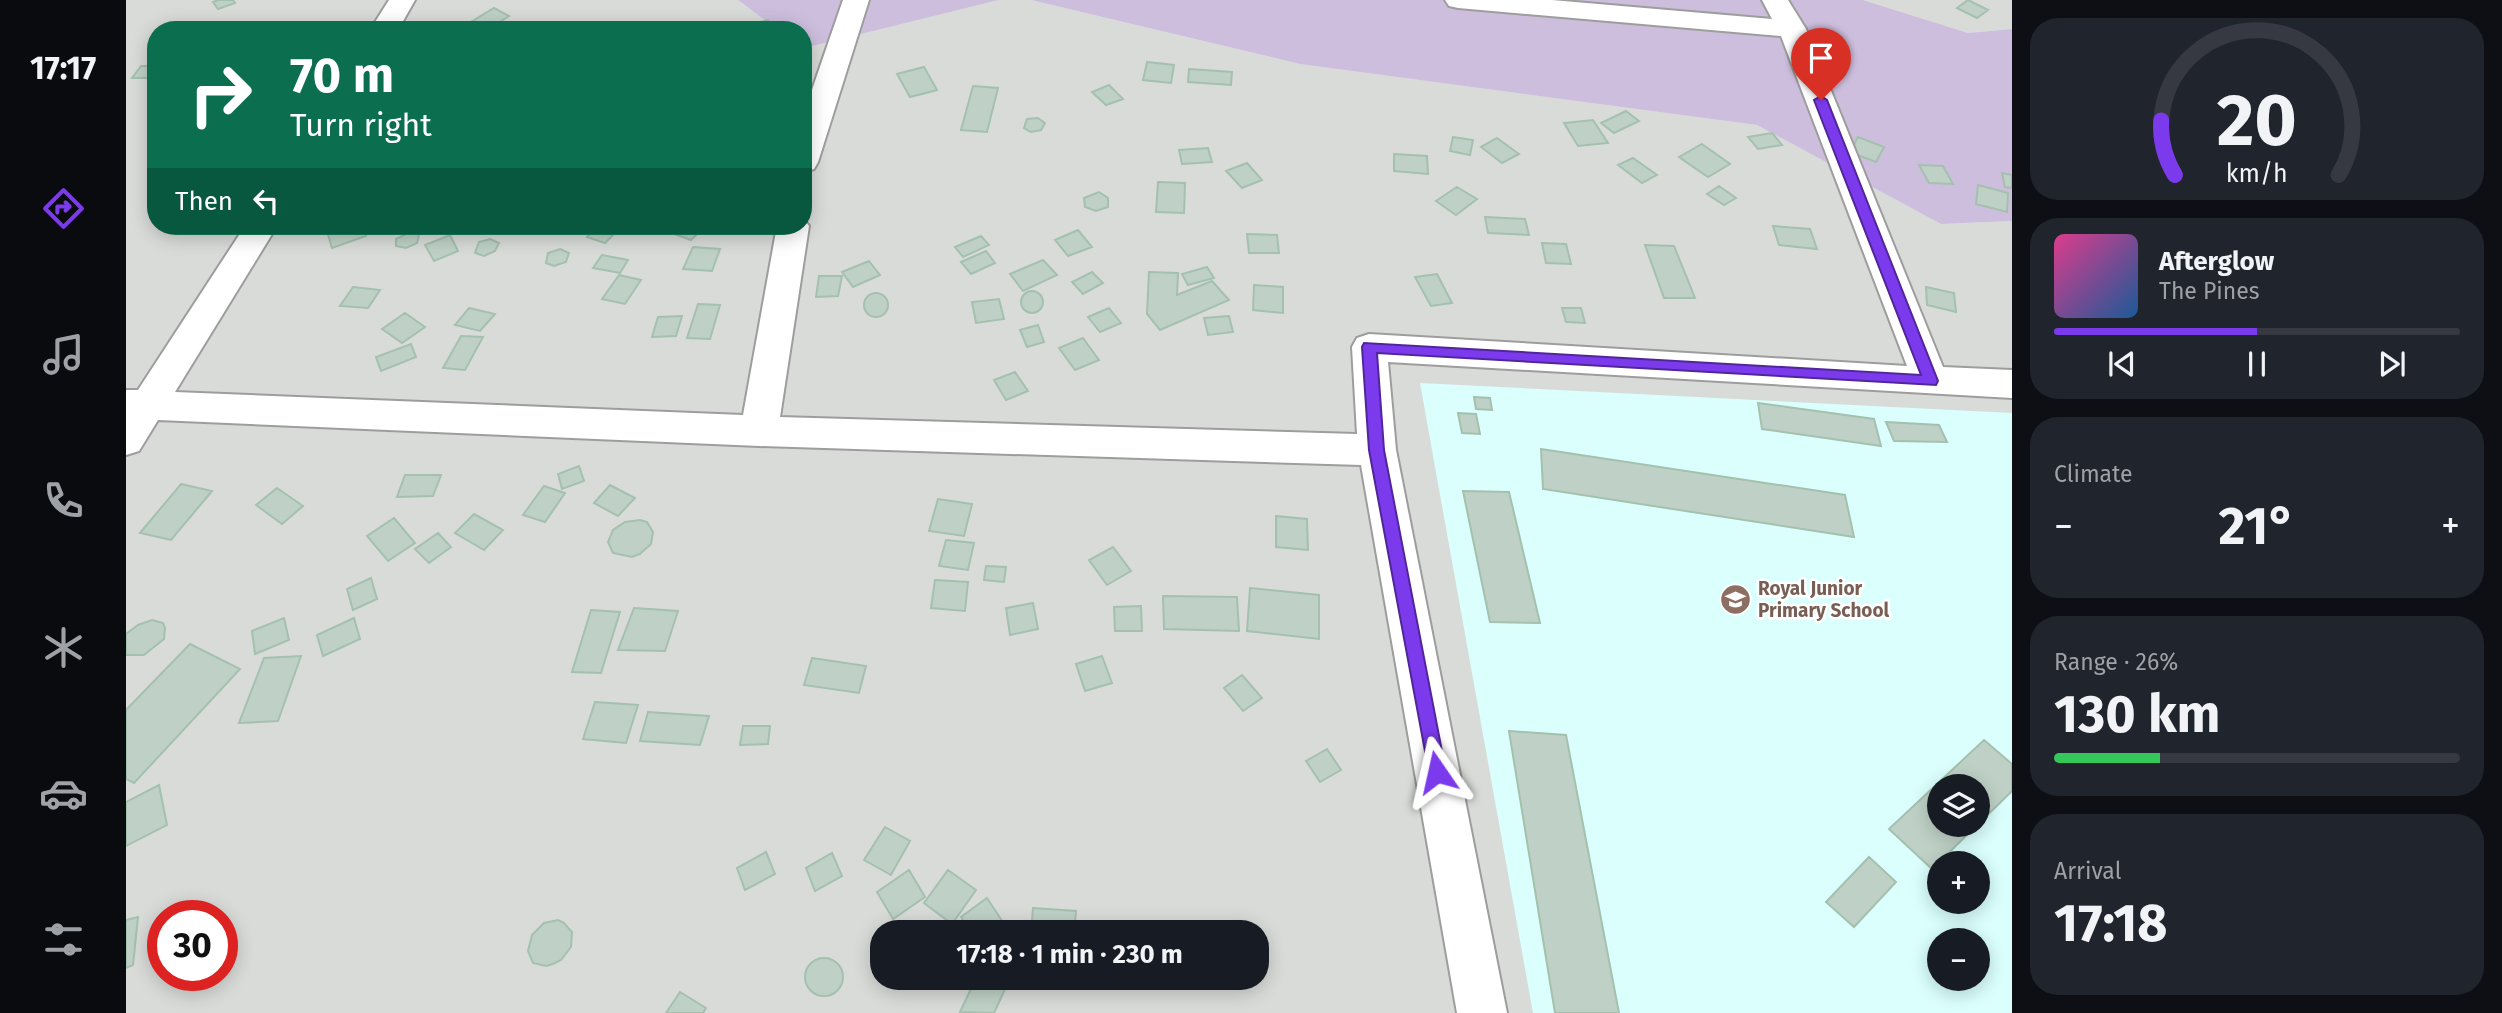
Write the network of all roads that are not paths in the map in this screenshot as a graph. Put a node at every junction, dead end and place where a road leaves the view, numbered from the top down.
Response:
1 (402, 0) edge
2 (856, 0) edge
3 (1458, 0) edge
4 (1775, 0) edge
5 (389, 21) edge
6 (1792, 29) junction
7 (812, 134) edge
8 (255, 235) edge
9 (792, 235) edge
10 (1931, 381) junction
11 (2012, 384) edge
12 (137, 404) edge
13 (759, 431) junction
14 (126, 440) edge
15 (1377, 450) junction
16 (1482, 1013) edge

1 - 5 street
2 - 7 street
3 - 6 street
4 - 6 street
6 - 10 street
8 - 12 street
9 - 13 street
10 - 11 street
10 - 15 street
12 - 13 street
12 - 14 street
13 - 15 street
15 - 16 street

